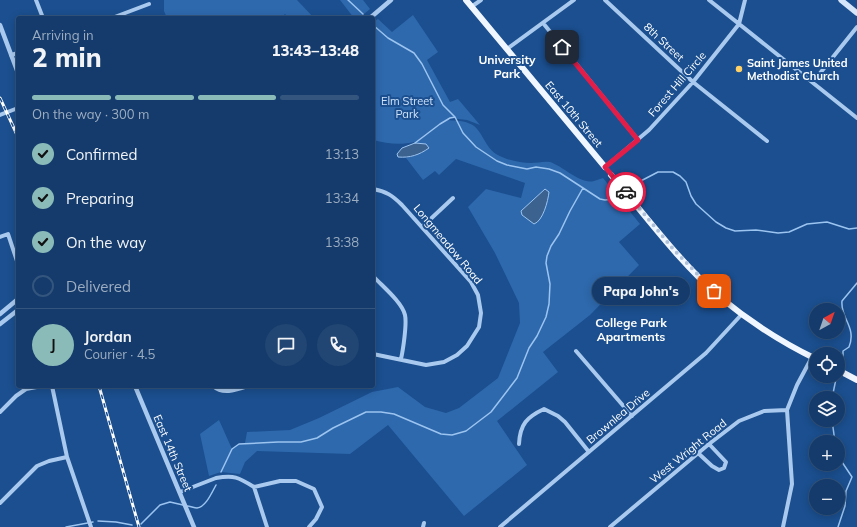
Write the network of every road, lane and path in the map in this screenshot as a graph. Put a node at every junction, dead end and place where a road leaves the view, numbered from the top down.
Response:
1 (36, 0) edge
2 (391, 0) edge
3 (466, 0) edge
4 (481, 0) edge
5 (574, 0) edge
6 (605, 0) edge
7 (709, 0) edge
8 (745, 0) edge
9 (841, 0) edge
10 (149, 4) dead end
11 (471, 7) junction
12 (857, 13) edge
13 (42, 16) edge
14 (117, 16) edge
15 (372, 16) edge
16 (543, 23) junction
17 (739, 24) junction
18 (0, 25) edge
19 (857, 27) edge
20 (507, 49) junction
21 (16, 54) edge
22 (11, 55) junction
23 (16, 68) edge
24 (693, 82) junction
25 (813, 82) junction
26 (16, 109) edge
27 (0, 115) edge
28 (857, 118) edge
29 (638, 140) junction
30 (767, 141) dead end
31 (605, 167) junction
32 (611, 174) joint
33 (375, 189) edge
34 (453, 198) dead end
35 (422, 227) junction
36 (0, 237) edge
37 (16, 258) edge
38 (375, 278) edge
39 (16, 301) edge
40 (16, 312) edge
41 (0, 314) edge
42 (742, 314) junction
43 (0, 324) edge
44 (576, 351) dead end
45 (375, 354) edge
46 (809, 355) edge
47 (401, 359) junction
48 (809, 366) edge
49 (845, 374) edge
50 (857, 380) edge
51 (31, 388) edge
52 (52, 388) edge
53 (136, 388) edge
54 (215, 388) edge
55 (242, 388) edge
56 (787, 410) junction
57 (0, 412) edge
58 (632, 416) junction
59 (519, 444) dead end
60 (709, 444) junction
61 (589, 452) junction
62 (698, 453) junction
63 (67, 457) junction
64 (254, 486) junction
65 (180, 492) junction
66 (0, 503) edge
67 (91, 527) edge
68 (194, 527) edge
69 (267, 527) edge
70 (309, 527) edge
71 (500, 527) edge
72 (610, 527) edge
73 (783, 527) edge

1 - 13 street
2 - 15 street
3 - 11 main road, East 10th Street
4 - 11 street
5 - 16 street
6 - 24 street, 8th Street
7 - 17 street
8 - 17 street, Forest Hill Circle
9 - 12 main road
10 - 14 street
11 - 20 main road, East 10th Street
16 - 20 street
16 - 29 street
17 - 24 street, Forest Hill Circle
17 - 25 street
18 - 22 street
19 - 25 street
20 - 31 main road, East 10th Street
21 - 22 street
22 - 23 street
24 - 29 street, Forest Hill Circle
24 - 30 street, 8th Street
25 - 28 street
26 - 27 street
29 - 31 street, Forest Hill Circle
31 - 32 main road, East 10th Street
32 - 42 main road, East 10th Street
33 - 35 street, Longmeadow Road
34 - 35 street
35 - 47 street, Longmeadow Road
36 - 37 street
38 - 47 street
39 - 41 street
40 - 43 street
42 - 46 main road, East 10th Street
42 - 58 street, Brownlea Drive
44 - 58 street
45 - 47 street, Longmeadow Road
48 - 56 street
49 - 50 main road
51 - 57 street
52 - 63 street
53 - 65 street, East 14th Street
54 - 55 street
56 - 60 street, West Wright Road
56 - 73 street
58 - 61 street, Brownlea Drive
59 - 61 street
60 - 62 street, West Wright Road
60 - 62 street
61 - 71 street, Brownlea Drive
62 - 72 street, West Wright Road
63 - 66 street
63 - 67 street
64 - 65 street
64 - 69 street
64 - 70 street
65 - 68 street, East 14th Street

